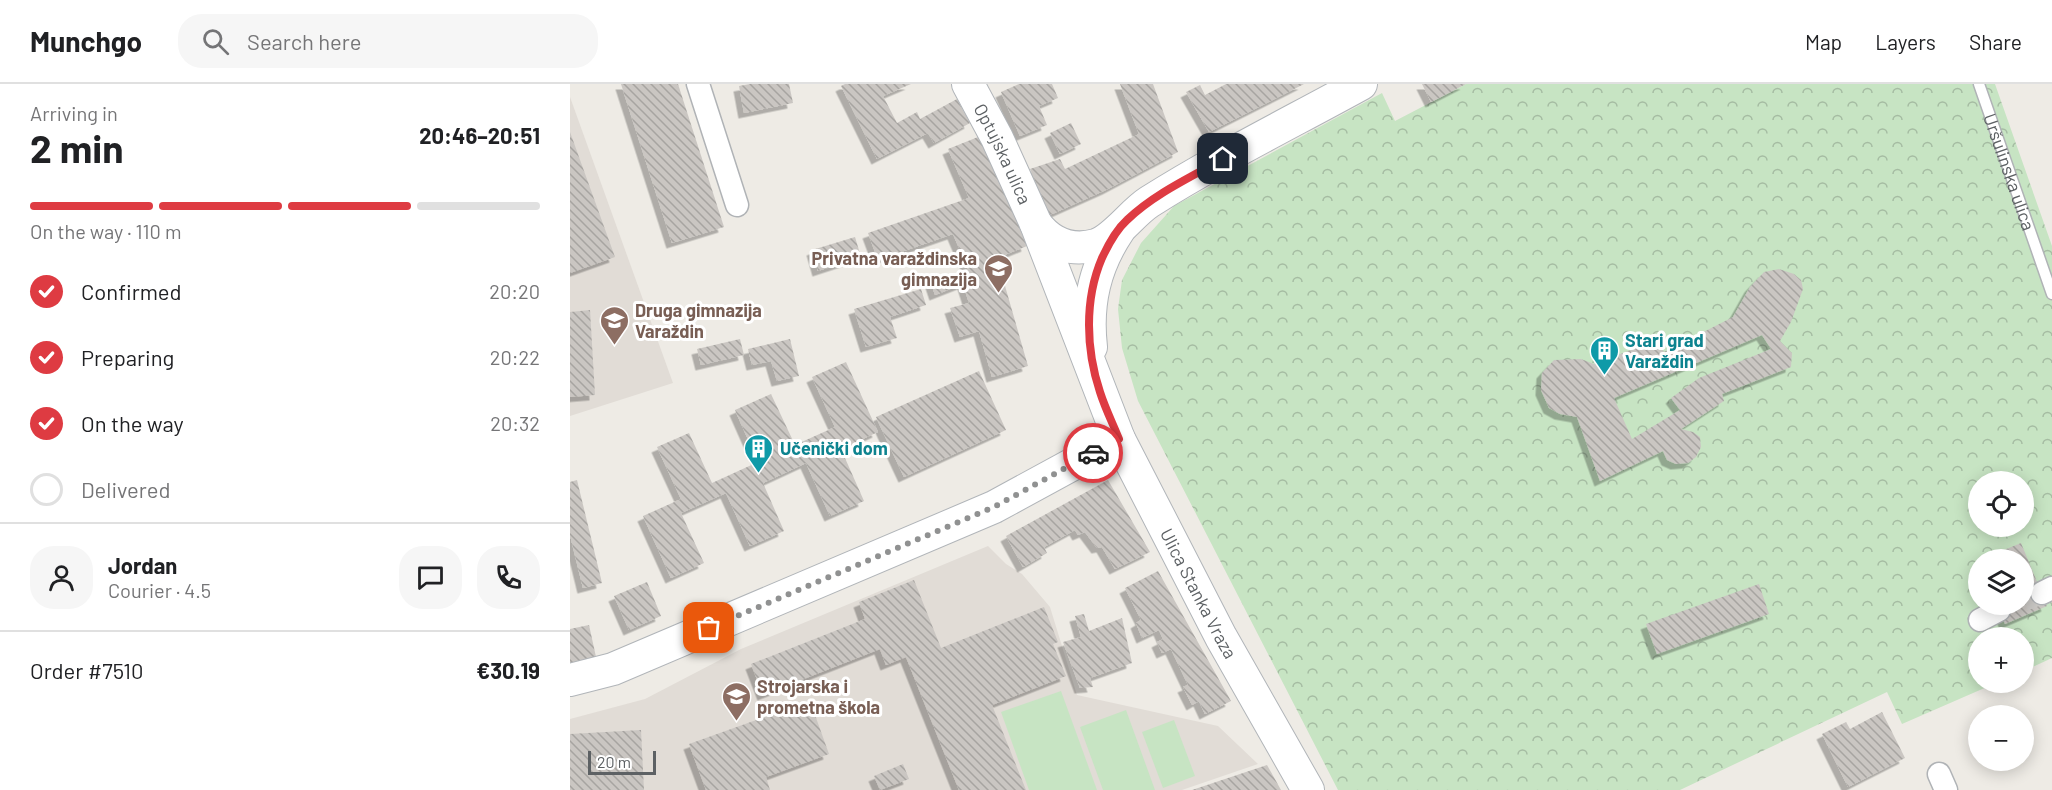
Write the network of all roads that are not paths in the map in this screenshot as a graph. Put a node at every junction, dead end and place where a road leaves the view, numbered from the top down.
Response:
1 (698, 84) edge
2 (968, 84) edge
3 (1361, 84) edge
4 (1979, 84) edge
5 (737, 205) dead end
6 (1125, 221) junction
7 (1036, 224) junction
8 (2052, 294) edge
9 (1100, 392) junction
10 (1119, 439) junction
11 (570, 680) edge
12 (1308, 790) edge

1 - 5 street
2 - 7 main road, Optujska ulica
3 - 6 main road
4 - 8 lane, Uršulinska ulica
6 - 7 main road
6 - 9 main road, Ulica Stanka Vraza
7 - 9 main road, Ulica Stanka Vraza
9 - 10 main road, Ulica Stanka Vraza
10 - 11 main road
10 - 12 main road, Ulica Stanka Vraza

